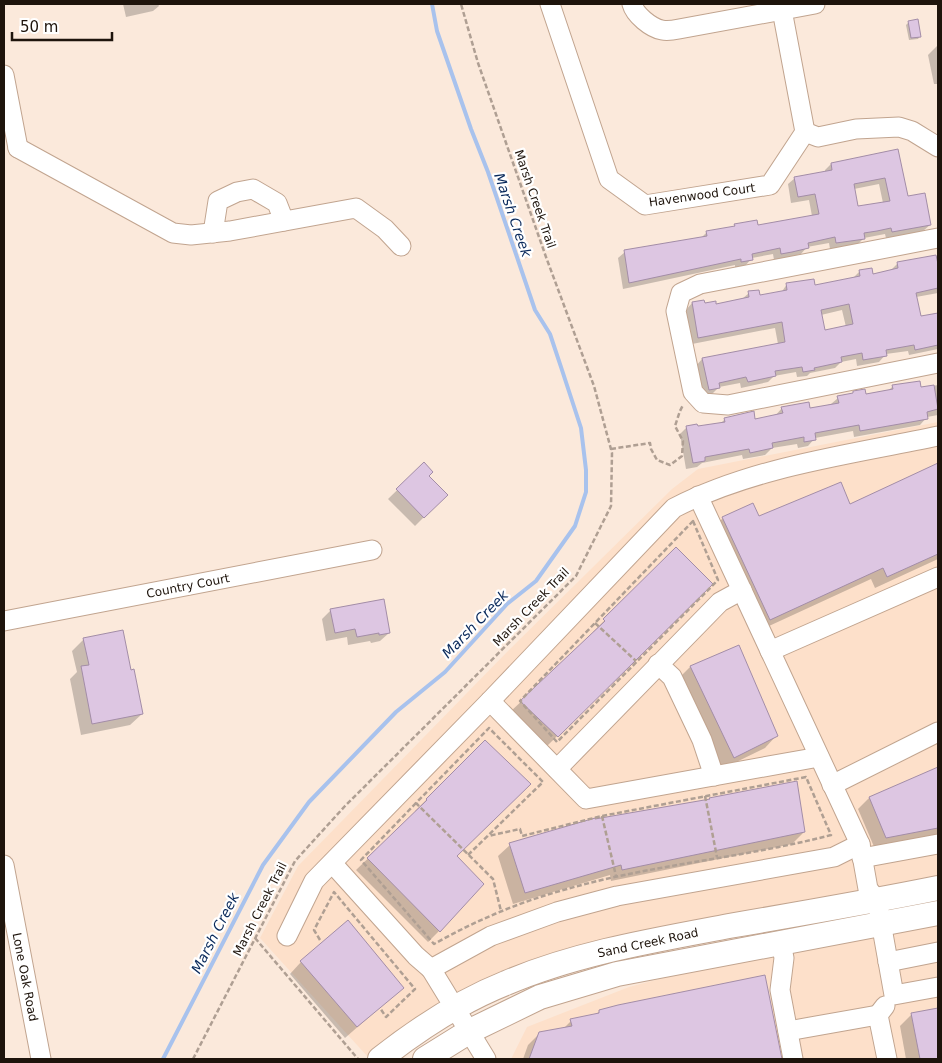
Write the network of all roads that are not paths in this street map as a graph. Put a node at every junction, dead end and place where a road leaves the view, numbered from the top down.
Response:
1 (550, 4) edge
2 (632, 4) edge
3 (815, 4) edge
4 (782, 10) junction
5 (4, 75) edge
6 (805, 132) junction
7 (938, 147) edge
8 (11, 150) edge
9 (284, 221) junction
10 (213, 233) junction
11 (938, 238) edge
12 (401, 246) dead end
13 (938, 363) edge
14 (938, 436) edge
15 (698, 496) junction
16 (372, 550) dead end
17 (938, 578) edge
18 (742, 590) junction
19 (4, 621) edge
20 (770, 651) junction
21 (658, 664) junction
22 (490, 701) junction
23 (938, 732) edge
24 (819, 757) junction
25 (557, 769) junction
26 (714, 776) junction
27 (832, 785) junction
28 (938, 844) edge
29 (861, 851) junction
30 (332, 862) junction
31 (4, 865) edge
32 (938, 888) edge
33 (877, 900) junction
34 (938, 913) edge
35 (882, 924) junction
36 (287, 936) dead end
37 (781, 943) junction
38 (938, 952) edge
39 (888, 962) junction
40 (432, 970) junction
41 (938, 987) edge
42 (894, 996) junction
43 (456, 1008) junction
44 (878, 1014) junction
45 (470, 1031) junction
46 (788, 1031) junction
47 (41, 1059) edge
48 (380, 1059) edge
49 (425, 1059) edge
50 (486, 1059) edge
51 (793, 1059) edge
52 (887, 1059) edge

1 - 6 street, Havenwood Court
2 - 4 street
3 - 4 street
4 - 6 street
5 - 8 street
6 - 7 street
8 - 10 street
9 - 10 street
9 - 10 street
9 - 12 street
11 - 13 street
14 - 15 street
15 - 18 street
15 - 22 street
16 - 19 street, Country Court
17 - 20 street
18 - 20 street
18 - 21 street
20 - 24 street
21 - 25 street
21 - 26 street
22 - 25 street
22 - 30 street
23 - 27 street
24 - 26 street
24 - 27 street
25 - 26 street
27 - 29 street
28 - 29 street
29 - 33 street
29 - 40 street
30 - 36 street
30 - 40 street
31 - 47 street, Lone Oak Road
32 - 33 main road, Sand Creek Road
33 - 35 street
33 - 43 main road, Sand Creek Road
34 - 35 main road, Sand Creek Road
35 - 37 main road, Sand Creek Road
35 - 39 street
37 - 45 main road, Sand Creek Road
37 - 46 street
38 - 39 street
39 - 42 street
40 - 43 street
41 - 42 street
42 - 44 street
43 - 45 street
43 - 48 main road, Sand Creek Road
44 - 46 street
44 - 52 street
45 - 49 main road, Sand Creek Road
45 - 50 street
46 - 51 street

